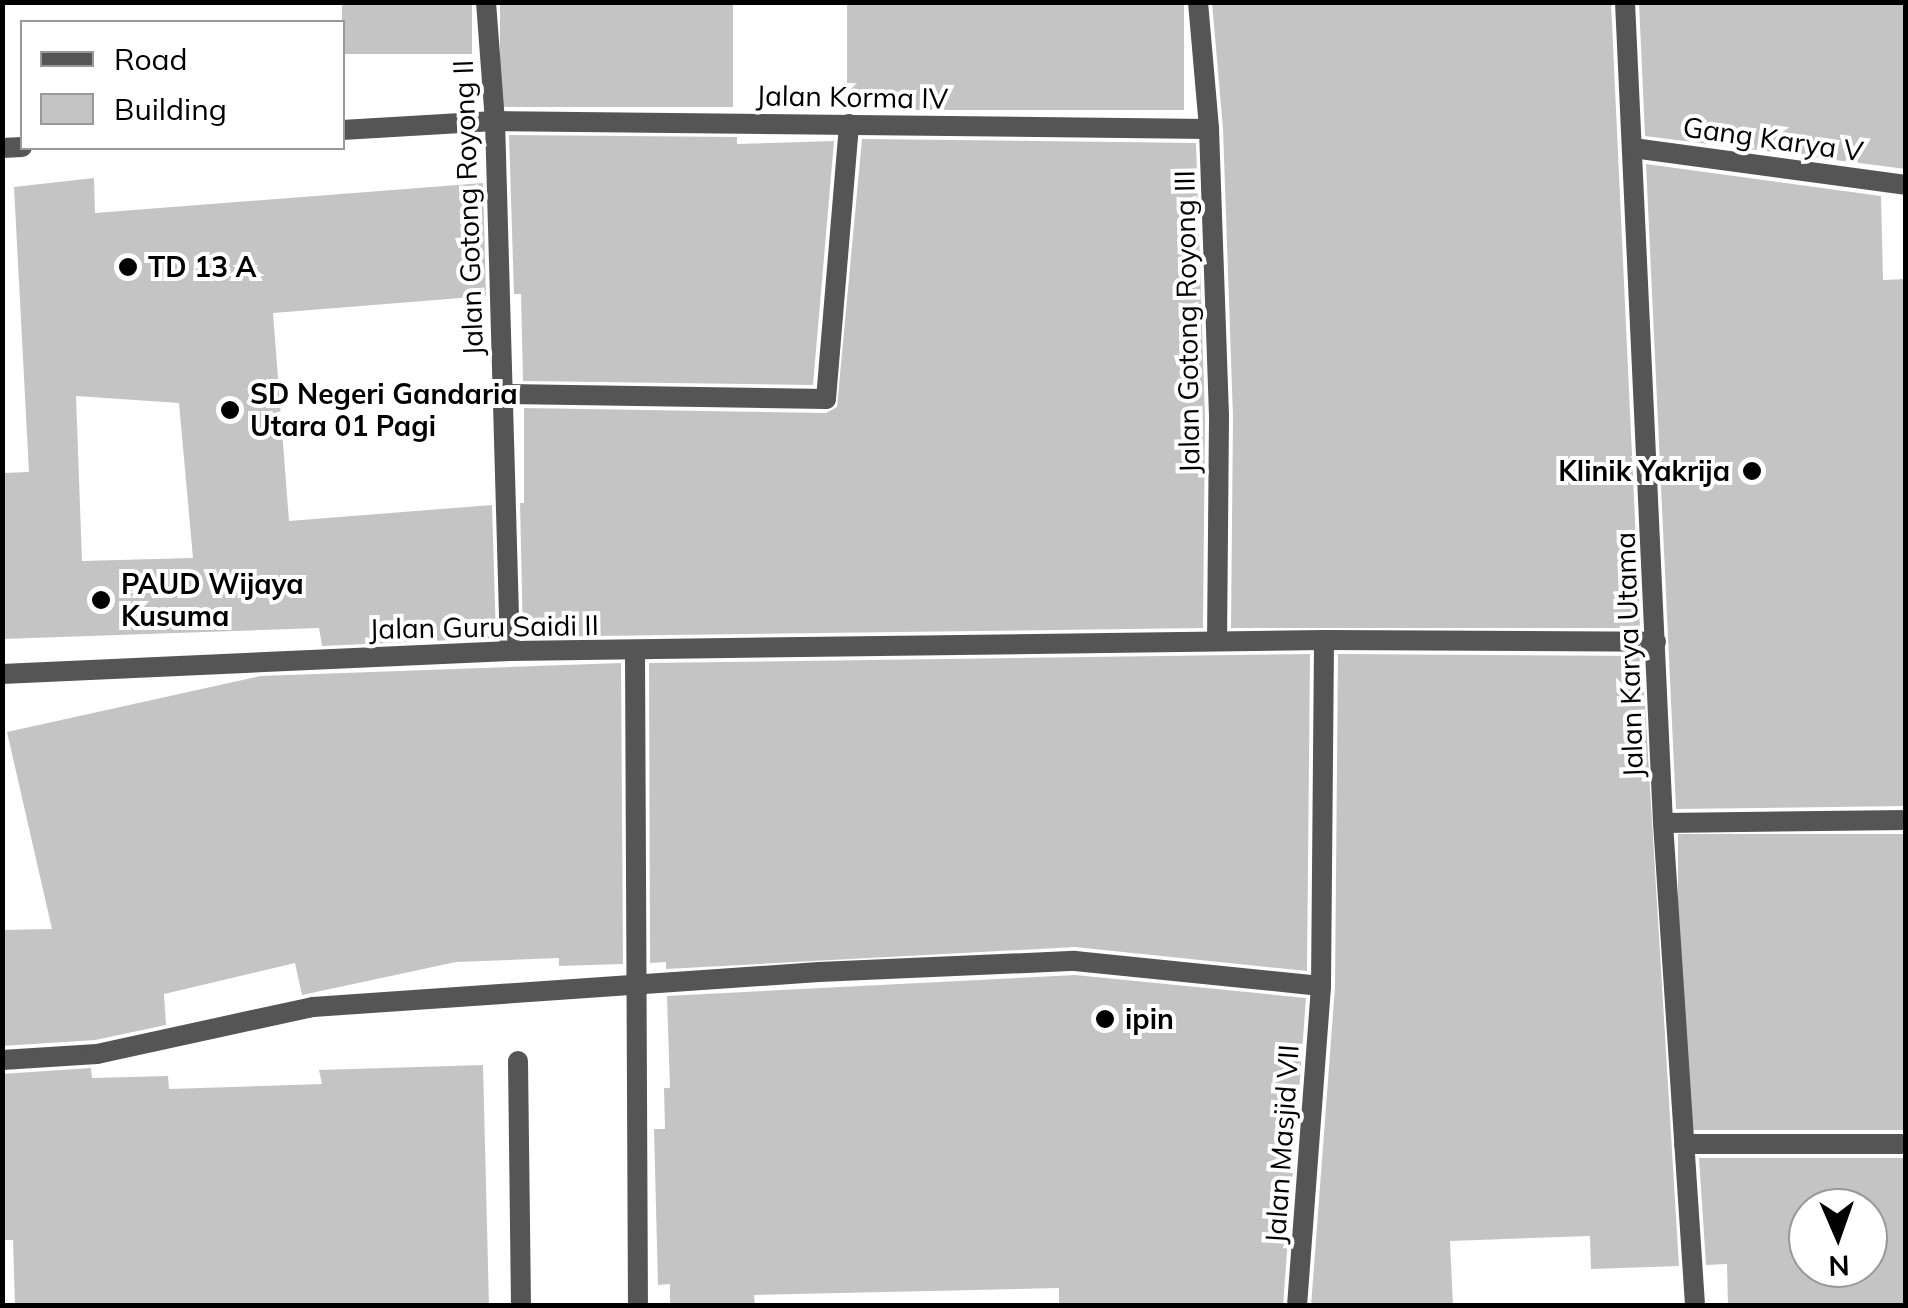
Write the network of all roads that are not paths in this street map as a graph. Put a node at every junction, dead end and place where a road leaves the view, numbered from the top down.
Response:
1 (486, 2) edge
2 (1198, 2) edge
3 (1624, 2) edge
4 (495, 122) junction
5 (849, 124) junction
6 (1209, 128) junction
7 (345, 130) edge
8 (1633, 148) junction
9 (1906, 185) edge
10 (502, 394) junction
11 (1324, 640) junction
12 (1217, 641) junction
13 (1656, 642) junction
14 (510, 651) junction
15 (635, 652) junction
16 (2, 674) edge
17 (1906, 820) edge
18 (1663, 823) junction
19 (637, 984) junction
20 (1321, 986) junction
21 (2, 1060) edge
22 (518, 1061) dead end
23 (1684, 1144) junction
24 (1906, 1144) edge
25 (521, 1306) edge
26 (638, 1306) edge
27 (1297, 1306) edge
28 (1695, 1306) edge

1 - 4 street, Jalan Gotong Royong II
2 - 6 street, Jalan Gotong Royong III
3 - 8 street, Jalan Karya Utama
4 - 5 street, Jalan Korma IV
4 - 7 street, Jalan Korma IV
4 - 10 street, Jalan Gotong Royong II
5 - 6 street, Jalan Korma IV
5 - 10 street
6 - 12 street, Jalan Gotong Royong III
8 - 9 street, Gang Karya V
8 - 13 street, Jalan Karya Utama
10 - 14 street, Jalan Gotong Royong II
11 - 12 street
11 - 13 street
11 - 20 street, Jalan Masjid VII
12 - 15 street
13 - 18 street, Jalan Karya Utama
14 - 15 street, Jalan Guru Saidi II
14 - 16 street, Jalan Guru Saidi II
15 - 19 street, Jalan Guru Saidi II
17 - 18 street
18 - 23 street, Jalan Karya Utama
19 - 20 street
19 - 21 street
19 - 26 street, Jalan Guru Saidi II
20 - 27 street, Jalan Masjid VII
22 - 25 street
23 - 24 street
23 - 28 street, Jalan Karya Utama

